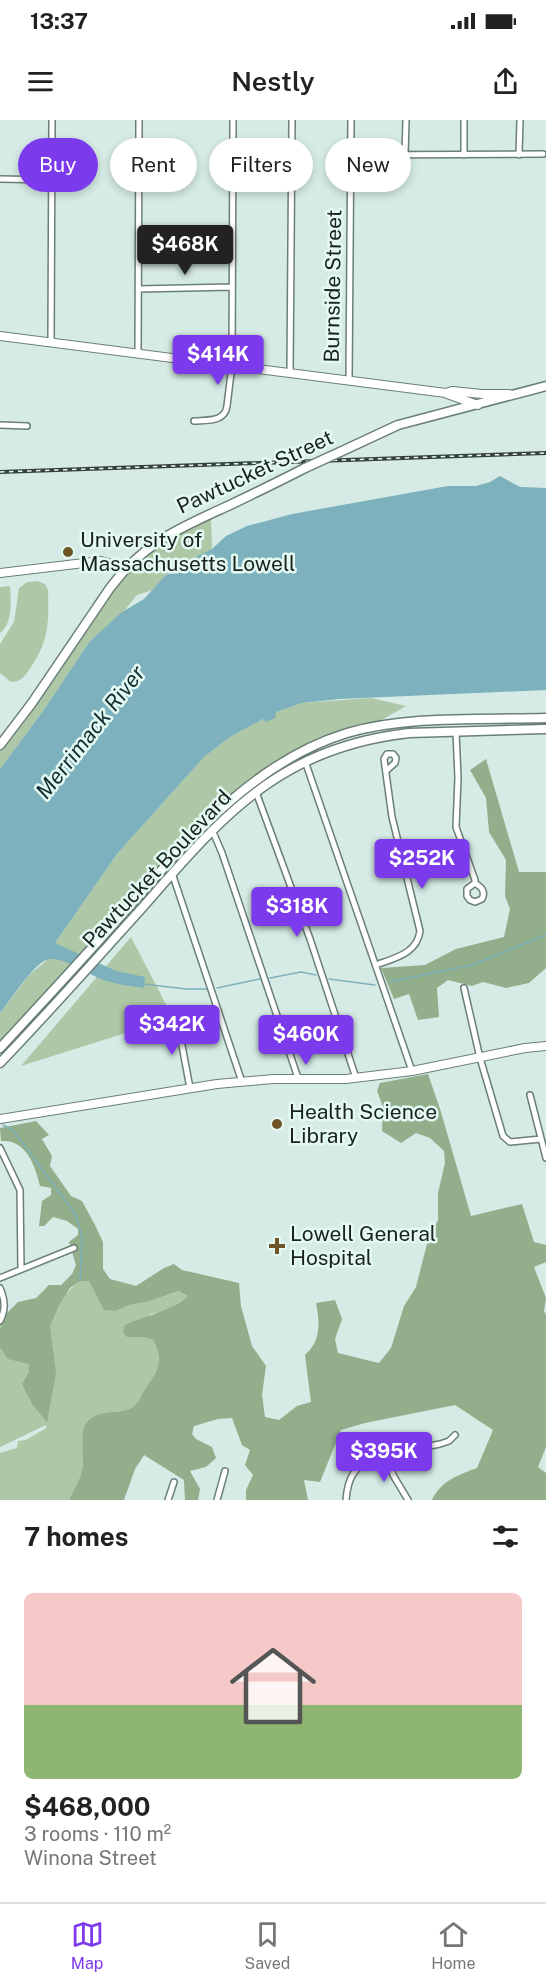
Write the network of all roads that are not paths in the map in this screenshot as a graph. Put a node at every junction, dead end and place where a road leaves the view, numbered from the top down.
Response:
1 (52, 120) edge
2 (139, 120) edge
3 (233, 120) edge
4 (292, 120) edge
5 (351, 120) edge
6 (406, 120) edge
7 (464, 120) edge
8 (520, 120) edge
9 (52, 138) edge
10 (351, 138) edge
11 (405, 138) edge
12 (519, 154) junction
13 (543, 154) dead end
14 (411, 155) edge
15 (464, 155) junction
16 (0, 179) edge
17 (18, 179) edge
18 (52, 192) edge
19 (351, 192) edge
20 (139, 229) junction
21 (232, 230) junction
22 (232, 287) junction
23 (138, 289) junction
24 (0, 336) edge
25 (51, 342) junction
26 (138, 352) junction
27 (232, 365) junction
28 (291, 373) junction
29 (349, 379) junction
30 (546, 386) edge
31 (446, 393) junction
32 (519, 393) junction
33 (478, 405) junction
34 (194, 421) dead end
35 (0, 425) edge
36 (27, 426) dead end
37 (123, 571) junction
38 (0, 573) edge
39 (546, 718) edge
40 (546, 729) edge
41 (456, 732) junction
42 (0, 745) edge
43 (305, 761) junction
44 (386, 771) dead end
45 (256, 792) junction
46 (213, 832) junction
47 (172, 873) junction
48 (475, 882) dead end
49 (376, 965) junction
50 (464, 988) dead end
51 (177, 1019) dead end
52 (546, 1046) edge
53 (0, 1048) edge
54 (480, 1058) junction
55 (0, 1063) edge
56 (412, 1071) junction
57 (298, 1078) junction
58 (356, 1078) junction
59 (242, 1082) junction
60 (190, 1088) junction
61 (530, 1095) dead end
62 (0, 1119) edge
63 (541, 1139) junction
64 (0, 1148) edge
65 (546, 1158) edge
66 (74, 1248) dead end
67 (21, 1269) junction
68 (0, 1278) edge
69 (0, 1288) edge
70 (0, 1320) edge
71 (455, 1435) dead end
72 (387, 1454) junction
73 (225, 1472) dead end
74 (174, 1482) dead end
75 (168, 1500) edge
76 (217, 1500) edge
77 (346, 1500) edge
78 (408, 1500) edge

1 - 9 street
2 - 20 street
3 - 21 street
4 - 28 street
5 - 10 street, Burnside Street
6 - 11 street
7 - 15 street
8 - 12 street
12 - 13 street
12 - 15 street
14 - 15 street
16 - 17 street
18 - 25 street
19 - 29 street, Burnside Street
20 - 21 street
20 - 23 street
21 - 22 street
22 - 23 street
22 - 27 street
23 - 26 street
24 - 25 main road
25 - 26 main road
26 - 27 main road
27 - 28 main road
27 - 34 street
28 - 29 main road
29 - 31 main road
30 - 32 main road, Pawtucket Street
31 - 32 main road
31 - 33 main road
32 - 33 main road, Pawtucket Street
33 - 37 main road, Pawtucket Street, bridge
35 - 36 street
37 - 38 main road
37 - 42 main road, Pawtucket Street
39 - 53 main road, Pawtucket Boulevard
40 - 41 main road, Pawtucket Boulevard
41 - 43 main road, Pawtucket Boulevard
41 - 48 street
43 - 45 main road, Pawtucket Boulevard
43 - 49 street
44 - 49 street
45 - 46 main road, Pawtucket Boulevard
45 - 58 street
46 - 47 main road, Pawtucket Boulevard
46 - 57 street
47 - 55 main road, Pawtucket Boulevard
47 - 59 street
49 - 56 street
50 - 54 street
51 - 60 street
52 - 54 main road
54 - 56 main road
54 - 63 street
56 - 58 main road
57 - 58 main road
57 - 59 main road
59 - 60 main road
60 - 62 main road
61 - 63 street
63 - 65 street
64 - 67 street
66 - 67 street
67 - 68 street
69 - 70 street
71 - 72 street
72 - 77 street
72 - 78 street
73 - 76 street
74 - 75 street

